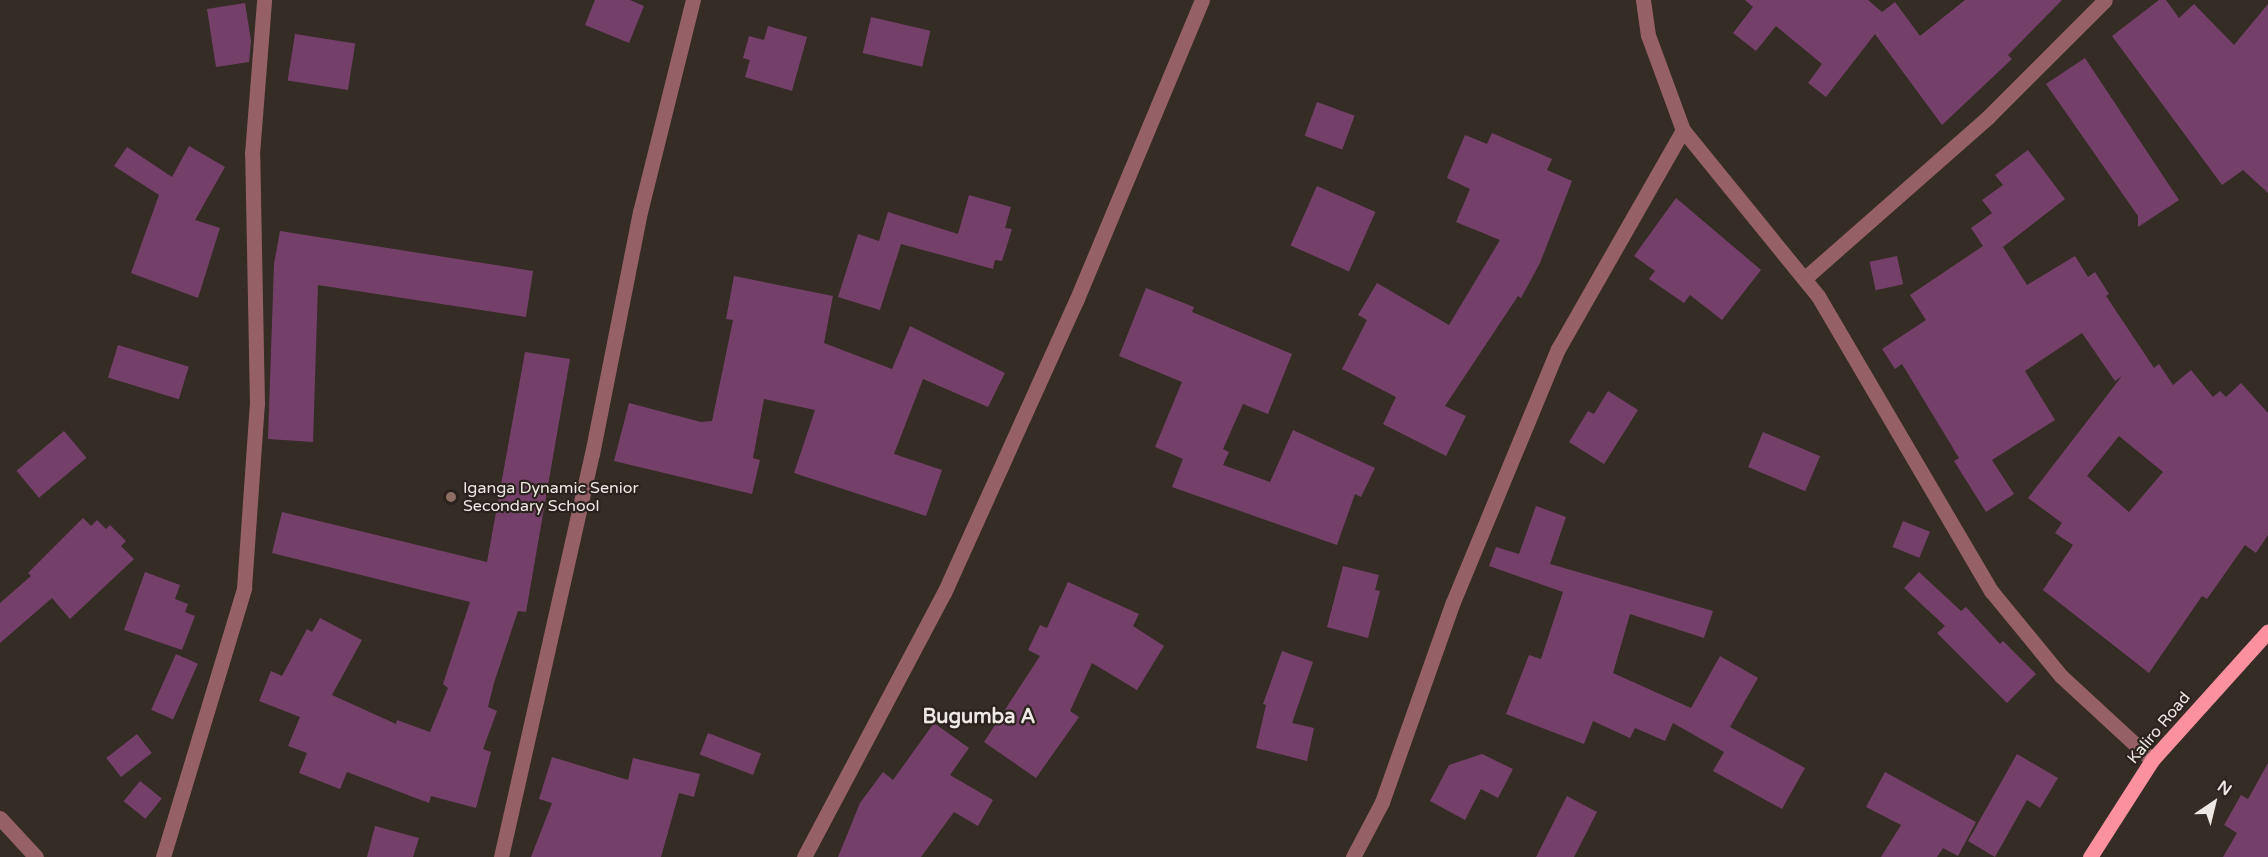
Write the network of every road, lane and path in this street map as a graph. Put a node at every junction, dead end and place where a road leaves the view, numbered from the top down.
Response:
1 (264, 0) edge
2 (693, 0) edge
3 (1202, 0) edge
4 (1643, 0) edge
5 (2105, 0) edge
6 (1683, 130) junction
7 (1805, 278) junction
8 (2268, 631) edge
9 (2152, 760) junction
10 (0, 818) edge
11 (36, 857) edge
12 (163, 857) edge
13 (501, 857) edge
14 (804, 857) edge
15 (1353, 857) edge
16 (2090, 857) edge

1 - 12 street
2 - 13 street
3 - 14 street
4 - 6 street
5 - 7 street
6 - 7 street
6 - 15 street
7 - 9 street
8 - 9 main road, Kaliro Road
9 - 16 main road, Kaliro Road
10 - 11 street

